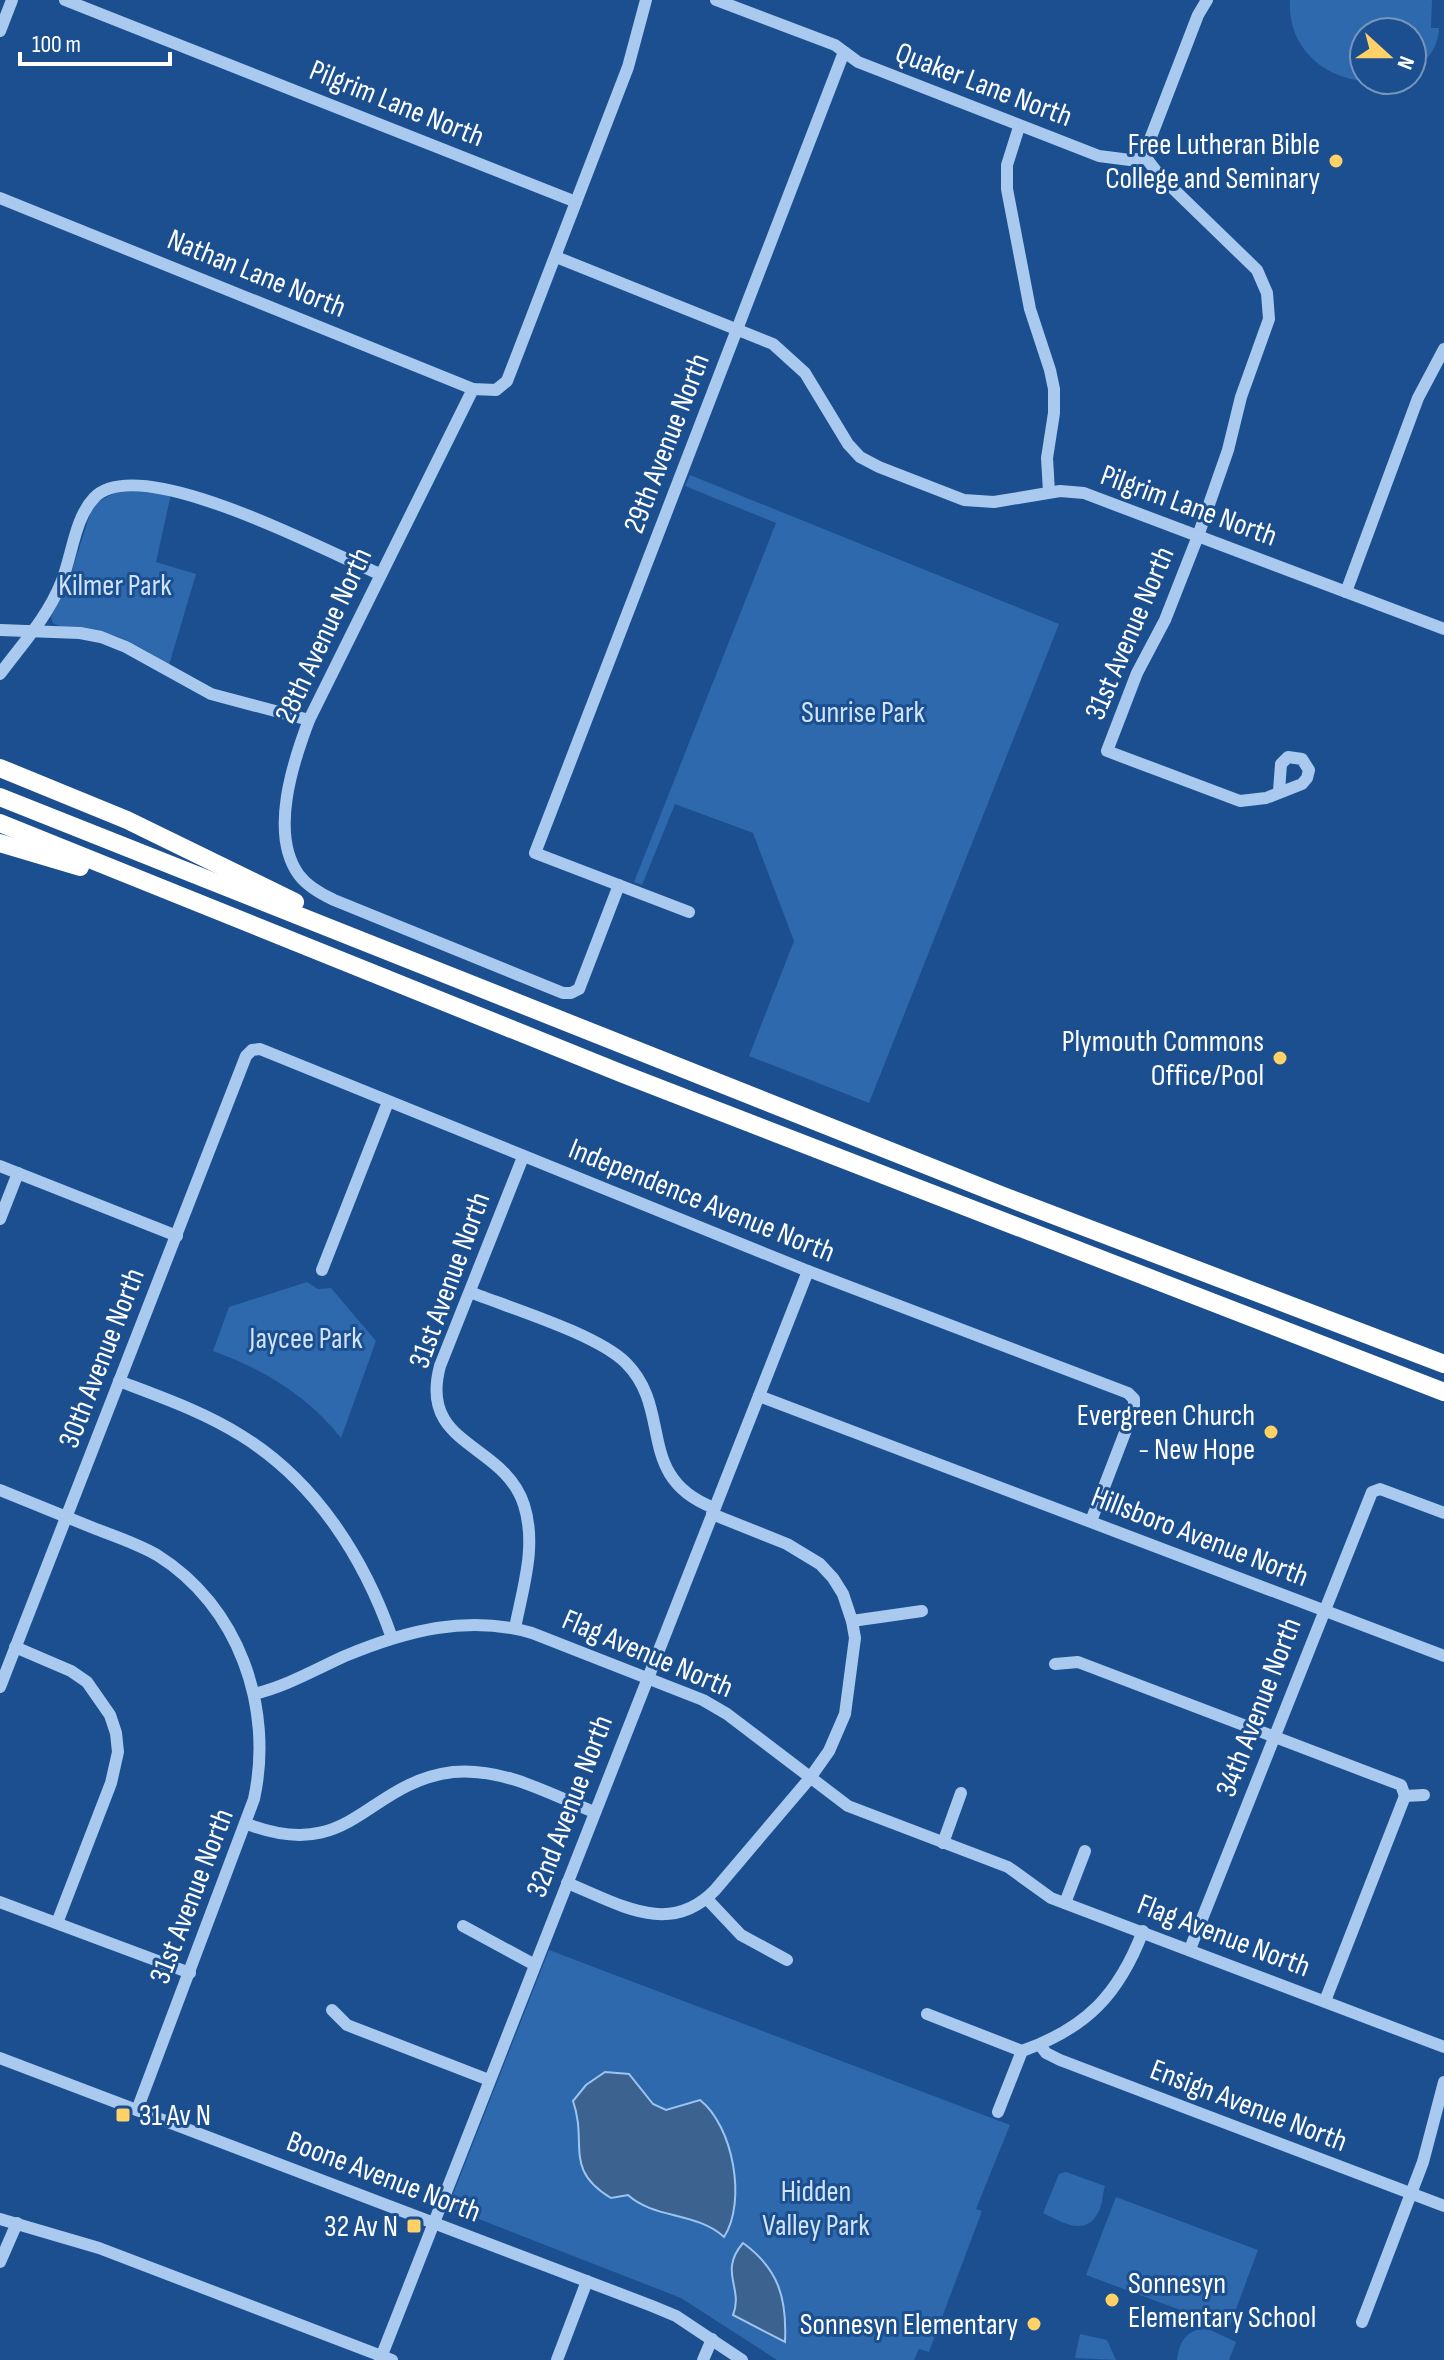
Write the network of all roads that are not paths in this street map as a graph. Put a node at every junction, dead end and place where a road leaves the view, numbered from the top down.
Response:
1 (12, 0) edge
2 (65, 0) edge
3 (716, 0) edge
4 (1207, 0) edge
5 (641, 2) edge
6 (0, 31) edge
7 (844, 52) junction
8 (1019, 127) junction
9 (1146, 158) junction
10 (0, 198) edge
11 (576, 202) junction
12 (556, 257) junction
13 (738, 329) junction
14 (1444, 349) edge
15 (473, 389) junction
16 (1049, 492) junction
17 (1198, 536) junction
18 (380, 574) junction
19 (1346, 592) junction
20 (1444, 629) edge
21 (0, 630) edge
22 (32, 633) junction
23 (0, 674) edge
24 (309, 720) junction
25 (0, 768) edge
26 (1279, 791) dead end
27 (0, 797) edge
28 (0, 823) edge
29 (0, 843) edge
30 (619, 885) junction
31 (216, 910) junction
32 (689, 912) dead end
33 (352, 936) junction
34 (252, 1050) joint
35 (388, 1102) junction
36 (523, 1157) junction
37 (0, 1166) edge
38 (18, 1173) junction
39 (0, 1219) edge
40 (177, 1236) junction
41 (322, 1270) dead end
42 (808, 1271) junction
43 (470, 1292) junction
44 (1444, 1364) edge
45 (119, 1381) junction
46 (1443, 1392) edge
47 (759, 1396) junction
48 (0, 1490) edge
49 (713, 1511) junction
50 (1444, 1513) edge
51 (66, 1517) junction
52 (1091, 1521) junction
53 (922, 1611) dead end
54 (1323, 1612) junction
55 (852, 1621) junction
56 (515, 1628) junction
57 (392, 1638) junction
58 (15, 1647) junction
59 (1444, 1656) edge
60 (1055, 1664) dead end
61 (648, 1677) junction
62 (0, 1687) edge
63 (254, 1694) junction
64 (1275, 1737) junction
65 (810, 1778) junction
66 (961, 1793) dead end
67 (1424, 1795) dead end
68 (1405, 1796) junction
69 (594, 1812) junction
70 (247, 1824) junction
71 (943, 1843) junction
72 (1085, 1851) dead end
73 (567, 1883) junction
74 (707, 1899) junction
75 (0, 1902) edge
76 (1065, 1903) junction
77 (57, 1923) junction
78 (463, 1926) dead end
79 (1143, 1931) junction
80 (1190, 1949) junction
81 (787, 1960) dead end
82 (535, 1965) junction
83 (190, 1973) junction
84 (1325, 2001) junction
85 (332, 2010) dead end
86 (927, 2014) dead end
87 (1040, 2045) junction
88 (1444, 2047) edge
89 (1022, 2051) junction
90 (0, 2058) edge
91 (489, 2080) junction
92 (1444, 2082) edge
93 (137, 2110) junction
94 (998, 2112) dead end
95 (1410, 2194) junction
96 (1444, 2206) edge
97 (0, 2219) edge
98 (17, 2223) junction
99 (434, 2223) junction
100 (0, 2262) edge
101 (587, 2281) junction
102 (1362, 2322) dead end
103 (712, 2339) junction
104 (384, 2359) edge
105 (557, 2360) edge
106 (703, 2360) edge
107 (742, 2360) edge

1 - 6 street
2 - 11 street, Pilgrim Lane North
3 - 7 street, Quaker Lane North
4 - 9 street
5 - 11 street
7 - 8 street, Quaker Lane North
7 - 13 street, 29th Avenue North
8 - 9 street, Quaker Lane North
8 - 16 street
9 - 17 street, 31st Avenue North
10 - 15 street, Nathan Lane North
11 - 12 street
12 - 13 street, Pilgrim Lane North
12 - 15 street, Nathan Lane North
13 - 16 street, Pilgrim Lane North
13 - 30 street, 29th Avenue North
14 - 19 street
15 - 18 street, 28th Avenue North
16 - 17 street, Pilgrim Lane North
17 - 19 street, Pilgrim Lane North
17 - 26 street, 31st Avenue North
18 - 22 street
18 - 24 street, 28th Avenue North
19 - 20 street, Pilgrim Lane North
21 - 22 street
22 - 23 street
22 - 24 street
24 - 30 street, 28th Avenue North
25 - 33 highway
27 - 33 highway
28 - 31 highway
29 - 31 highway
30 - 32 street
31 - 46 highway
33 - 44 highway
34 - 35 street, Independence Avenue North
34 - 40 street, 30th Avenue North
35 - 36 street, Independence Avenue North
35 - 41 street
36 - 42 street, Independence Avenue North
36 - 43 street, 31st Avenue North
37 - 38 street
38 - 39 street
38 - 40 street
40 - 45 street, 30th Avenue North
42 - 47 street, 32nd Avenue North
42 - 52 street, Independence Avenue North
43 - 49 street
43 - 56 street, 31st Avenue North
45 - 51 street, 30th Avenue North
45 - 57 street
47 - 49 street, 32nd Avenue North
47 - 52 street, Hillsboro Avenue North
48 - 51 street
49 - 55 street
49 - 61 street, 32nd Avenue North
50 - 54 street, 34th Avenue North
51 - 58 street, 30th Avenue North
51 - 63 street
52 - 54 street, Hillsboro Avenue North
53 - 55 street
54 - 59 street, Hillsboro Avenue North
54 - 64 street, 34th Avenue North
55 - 65 street
56 - 57 street, Flag Avenue North
56 - 61 street, Flag Avenue North
57 - 63 street, Flag Avenue North
58 - 62 street, 30th Avenue North
58 - 77 street
60 - 64 street
61 - 65 street, Flag Avenue North
61 - 69 street, 32nd Avenue North
63 - 70 street, 31st Avenue North
64 - 68 street
64 - 80 street, 34th Avenue North
65 - 71 street, Flag Avenue North
65 - 74 street
66 - 71 street
67 - 68 street
68 - 84 street
69 - 70 street
69 - 73 street, 32nd Avenue North
70 - 83 street, 31st Avenue North
71 - 76 street, Flag Avenue North
72 - 76 street
73 - 74 street
73 - 82 street, 32nd Avenue North
74 - 81 street
75 - 77 street
76 - 79 street, Flag Avenue North
77 - 83 street
78 - 82 street
79 - 80 street, Flag Avenue North
79 - 87 street
80 - 84 street, Flag Avenue North
82 - 91 street, 32nd Avenue North
83 - 93 street, 31st Avenue North
84 - 88 street, Flag Avenue North
85 - 91 street
86 - 89 street
87 - 89 street
87 - 95 street, Ensign Avenue North
89 - 94 street
90 - 93 street, Boone Avenue North
91 - 99 street, 32nd Avenue North
92 - 95 street
93 - 99 street, Boone Avenue North
95 - 96 street, Ensign Avenue North
95 - 102 street
97 - 98 street
98 - 100 street
98 - 104 street
99 - 101 street, Boone Avenue North
99 - 104 street, 32nd Avenue North
101 - 103 street, Boone Avenue North
101 - 105 street
103 - 106 street
103 - 107 street, Boone Avenue North

